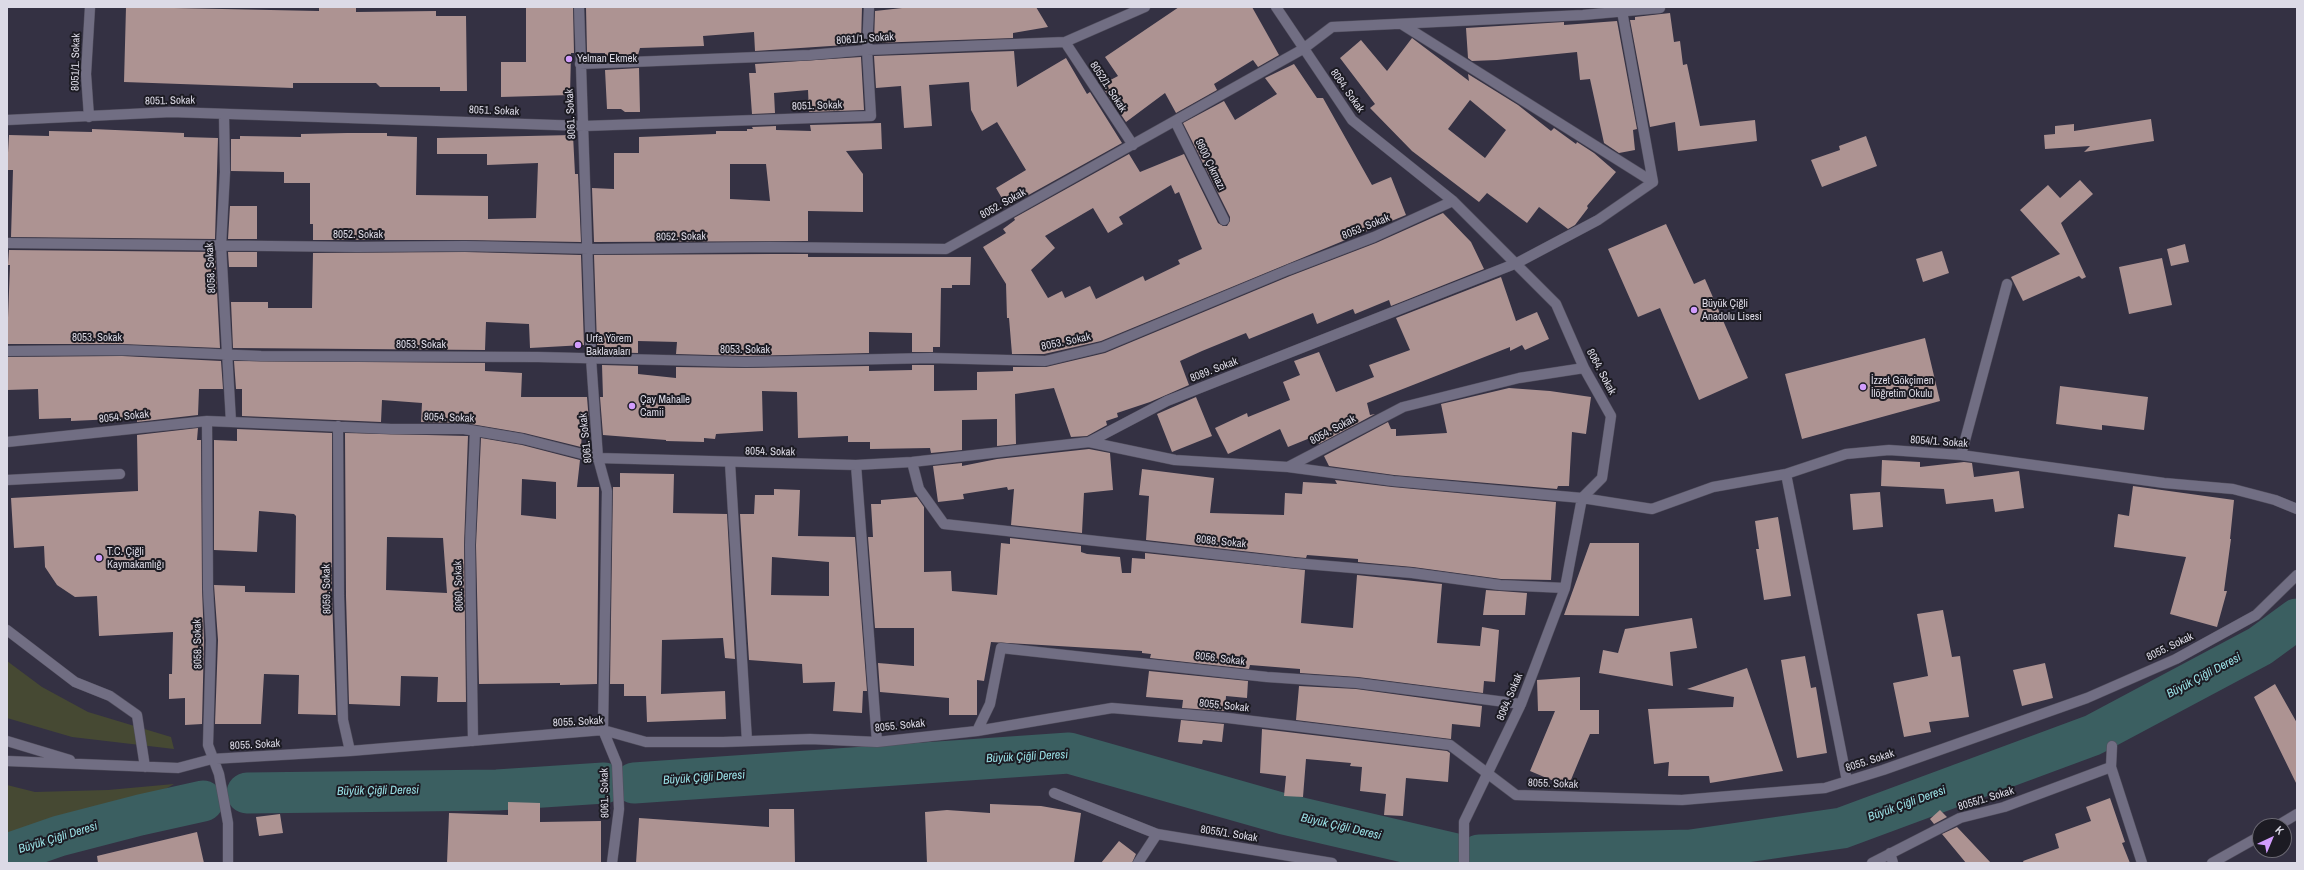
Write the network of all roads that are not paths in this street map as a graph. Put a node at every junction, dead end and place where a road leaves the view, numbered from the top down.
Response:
1 (90, 7) edge
2 (579, 7) edge
3 (869, 7) edge
4 (1145, 7) edge
5 (1276, 7) edge
6 (1660, 8) dead end
7 (1622, 11) junction
8 (1403, 25) junction
9 (1065, 42) junction
10 (1304, 48) junction
11 (867, 50) junction
12 (580, 64) junction
13 (224, 114) junction
14 (90, 116) junction
15 (7, 120) edge
16 (1175, 121) junction
17 (584, 126) junction
18 (1133, 145) junction
19 (1654, 182) junction
20 (1453, 201) junction
21 (1224, 220) dead end
22 (7, 243) edge
23 (221, 246) junction
24 (586, 248) junction
25 (1517, 263) junction
26 (2007, 284) dead end
27 (7, 350) edge
28 (228, 355) junction
29 (591, 358) junction
30 (1584, 368) junction
31 (207, 421) junction
32 (231, 422) junction
33 (338, 426) junction
34 (475, 431) junction
35 (7, 442) edge
36 (1089, 442) junction
37 (1961, 455) junction
38 (598, 458) junction
39 (912, 462) junction
40 (730, 463) junction
41 (856, 465) junction
42 (1288, 467) junction
43 (120, 474) dead end
44 (1786, 474) junction
45 (7, 480) edge
46 (1582, 498) junction
47 (2297, 509) edge
48 (2297, 575) edge
49 (1565, 588) junction
50 (7, 630) edge
51 (1521, 704) junction
52 (603, 730) junction
53 (977, 731) junction
54 (473, 741) junction
55 (747, 741) junction
56 (7, 742) edge
57 (877, 742) junction
58 (2112, 746) dead end
59 (350, 751) junction
60 (212, 759) junction
61 (7, 761) edge
62 (85, 764) junction
63 (145, 767) junction
64 (2111, 767) junction
65 (1488, 773) junction
66 (1846, 781) junction
67 (1054, 793) dead end
68 (1157, 834) junction
69 (2252, 840) edge
70 (1890, 853) junction
71 (228, 863) edge
72 (612, 863) edge
73 (1138, 863) edge
74 (1332, 863) edge
75 (1464, 863) edge
76 (1872, 863) edge
77 (1894, 863) edge
78 (2142, 863) edge
79 (2212, 863) edge

1 - 14 street, 8051/1. Sokak
2 - 12 street, 8061. Sokak
3 - 11 street, 8051. Sokak
4 - 9 street, 8061/1. Sokak
5 - 10 street, 8064. Sokak
6 - 7 street, 8052. Sokak
7 - 8 street, 8052. Sokak
7 - 19 street
8 - 10 street, 8052. Sokak
8 - 19 street
9 - 11 street, 8061/1. Sokak
9 - 18 street, 8052/1. Sokak
10 - 16 street, 8052. Sokak
10 - 20 street, 8064. Sokak
11 - 12 street, 8061/1. Sokak
11 - 17 street, 8051. Sokak
12 - 17 street, 8061. Sokak
13 - 14 street, 8051. Sokak
13 - 17 street, 8051. Sokak
13 - 23 street, 8058. Sokak
14 - 15 street, 8051. Sokak
16 - 18 street, 8052. Sokak
16 - 21 street, 9800 Çıkmazı
17 - 24 street, 8061. Sokak
18 - 24 street, 8052. Sokak
19 - 25 street, 8089. Sokak
20 - 25 street, 8064. Sokak
20 - 29 street, 8053. Sokak
22 - 23 street, 8052. Sokak
23 - 24 street, 8052. Sokak
23 - 28 street, 8058. Sokak
24 - 29 street, 8061. Sokak
25 - 30 street, 8064. Sokak
25 - 36 street, 8089. Sokak
26 - 37 street
27 - 28 street, 8053. Sokak
28 - 29 street, 8053. Sokak
28 - 32 street, 8058. Sokak
29 - 38 street, 8061. Sokak
30 - 42 street, 8054. Sokak
30 - 46 street, 8064. Sokak
31 - 32 street, 8054. Sokak
31 - 35 street, 8054. Sokak
31 - 60 street, 8058. Sokak
32 - 33 street, 8054. Sokak
33 - 34 street, 8054. Sokak
33 - 59 street, 8059. Sokak
34 - 38 street, 8054. Sokak
34 - 54 street, 8060. Sokak
36 - 39 street, 8089. Sokak
36 - 42 street
37 - 44 street, 8054/1. Sokak
37 - 47 street, 8054/1. Sokak
38 - 40 street, 8054. Sokak
38 - 52 street, 8061. Sokak
39 - 41 street, 8054. Sokak
39 - 49 street, 8088. Sokak
40 - 41 street, 8054. Sokak
40 - 55 street
41 - 57 street
42 - 46 street, 8054/1. Sokak
43 - 45 street
44 - 46 street, 8054/1. Sokak
44 - 66 street
46 - 49 street, 8064. Sokak
48 - 66 street, 8055. Sokak
49 - 51 street, 8064. Sokak
50 - 63 street
51 - 53 street, 8056. Sokak
51 - 65 street, 8064. Sokak
52 - 54 street, 8055. Sokak
52 - 55 street, 8055. Sokak
52 - 72 street, 8061. Sokak
53 - 57 street, 8055. Sokak
53 - 65 street, 8055. Sokak
54 - 59 street, 8055. Sokak
55 - 57 street, 8055. Sokak
56 - 62 street
58 - 64 street
59 - 60 street, 8055. Sokak
60 - 63 street, 8055. Sokak
60 - 71 street, 8058. Sokak
61 - 62 street
62 - 63 street, 8055. Sokak
64 - 70 street, 8055/1. Sokak
64 - 78 street
65 - 66 street, 8055. Sokak
65 - 75 street, 8064. Sokak
67 - 68 street, 8055/1. Sokak
68 - 73 street
68 - 74 street, 8055/1. Sokak
69 - 79 street
70 - 76 street, 8055/1. Sokak
70 - 77 street

